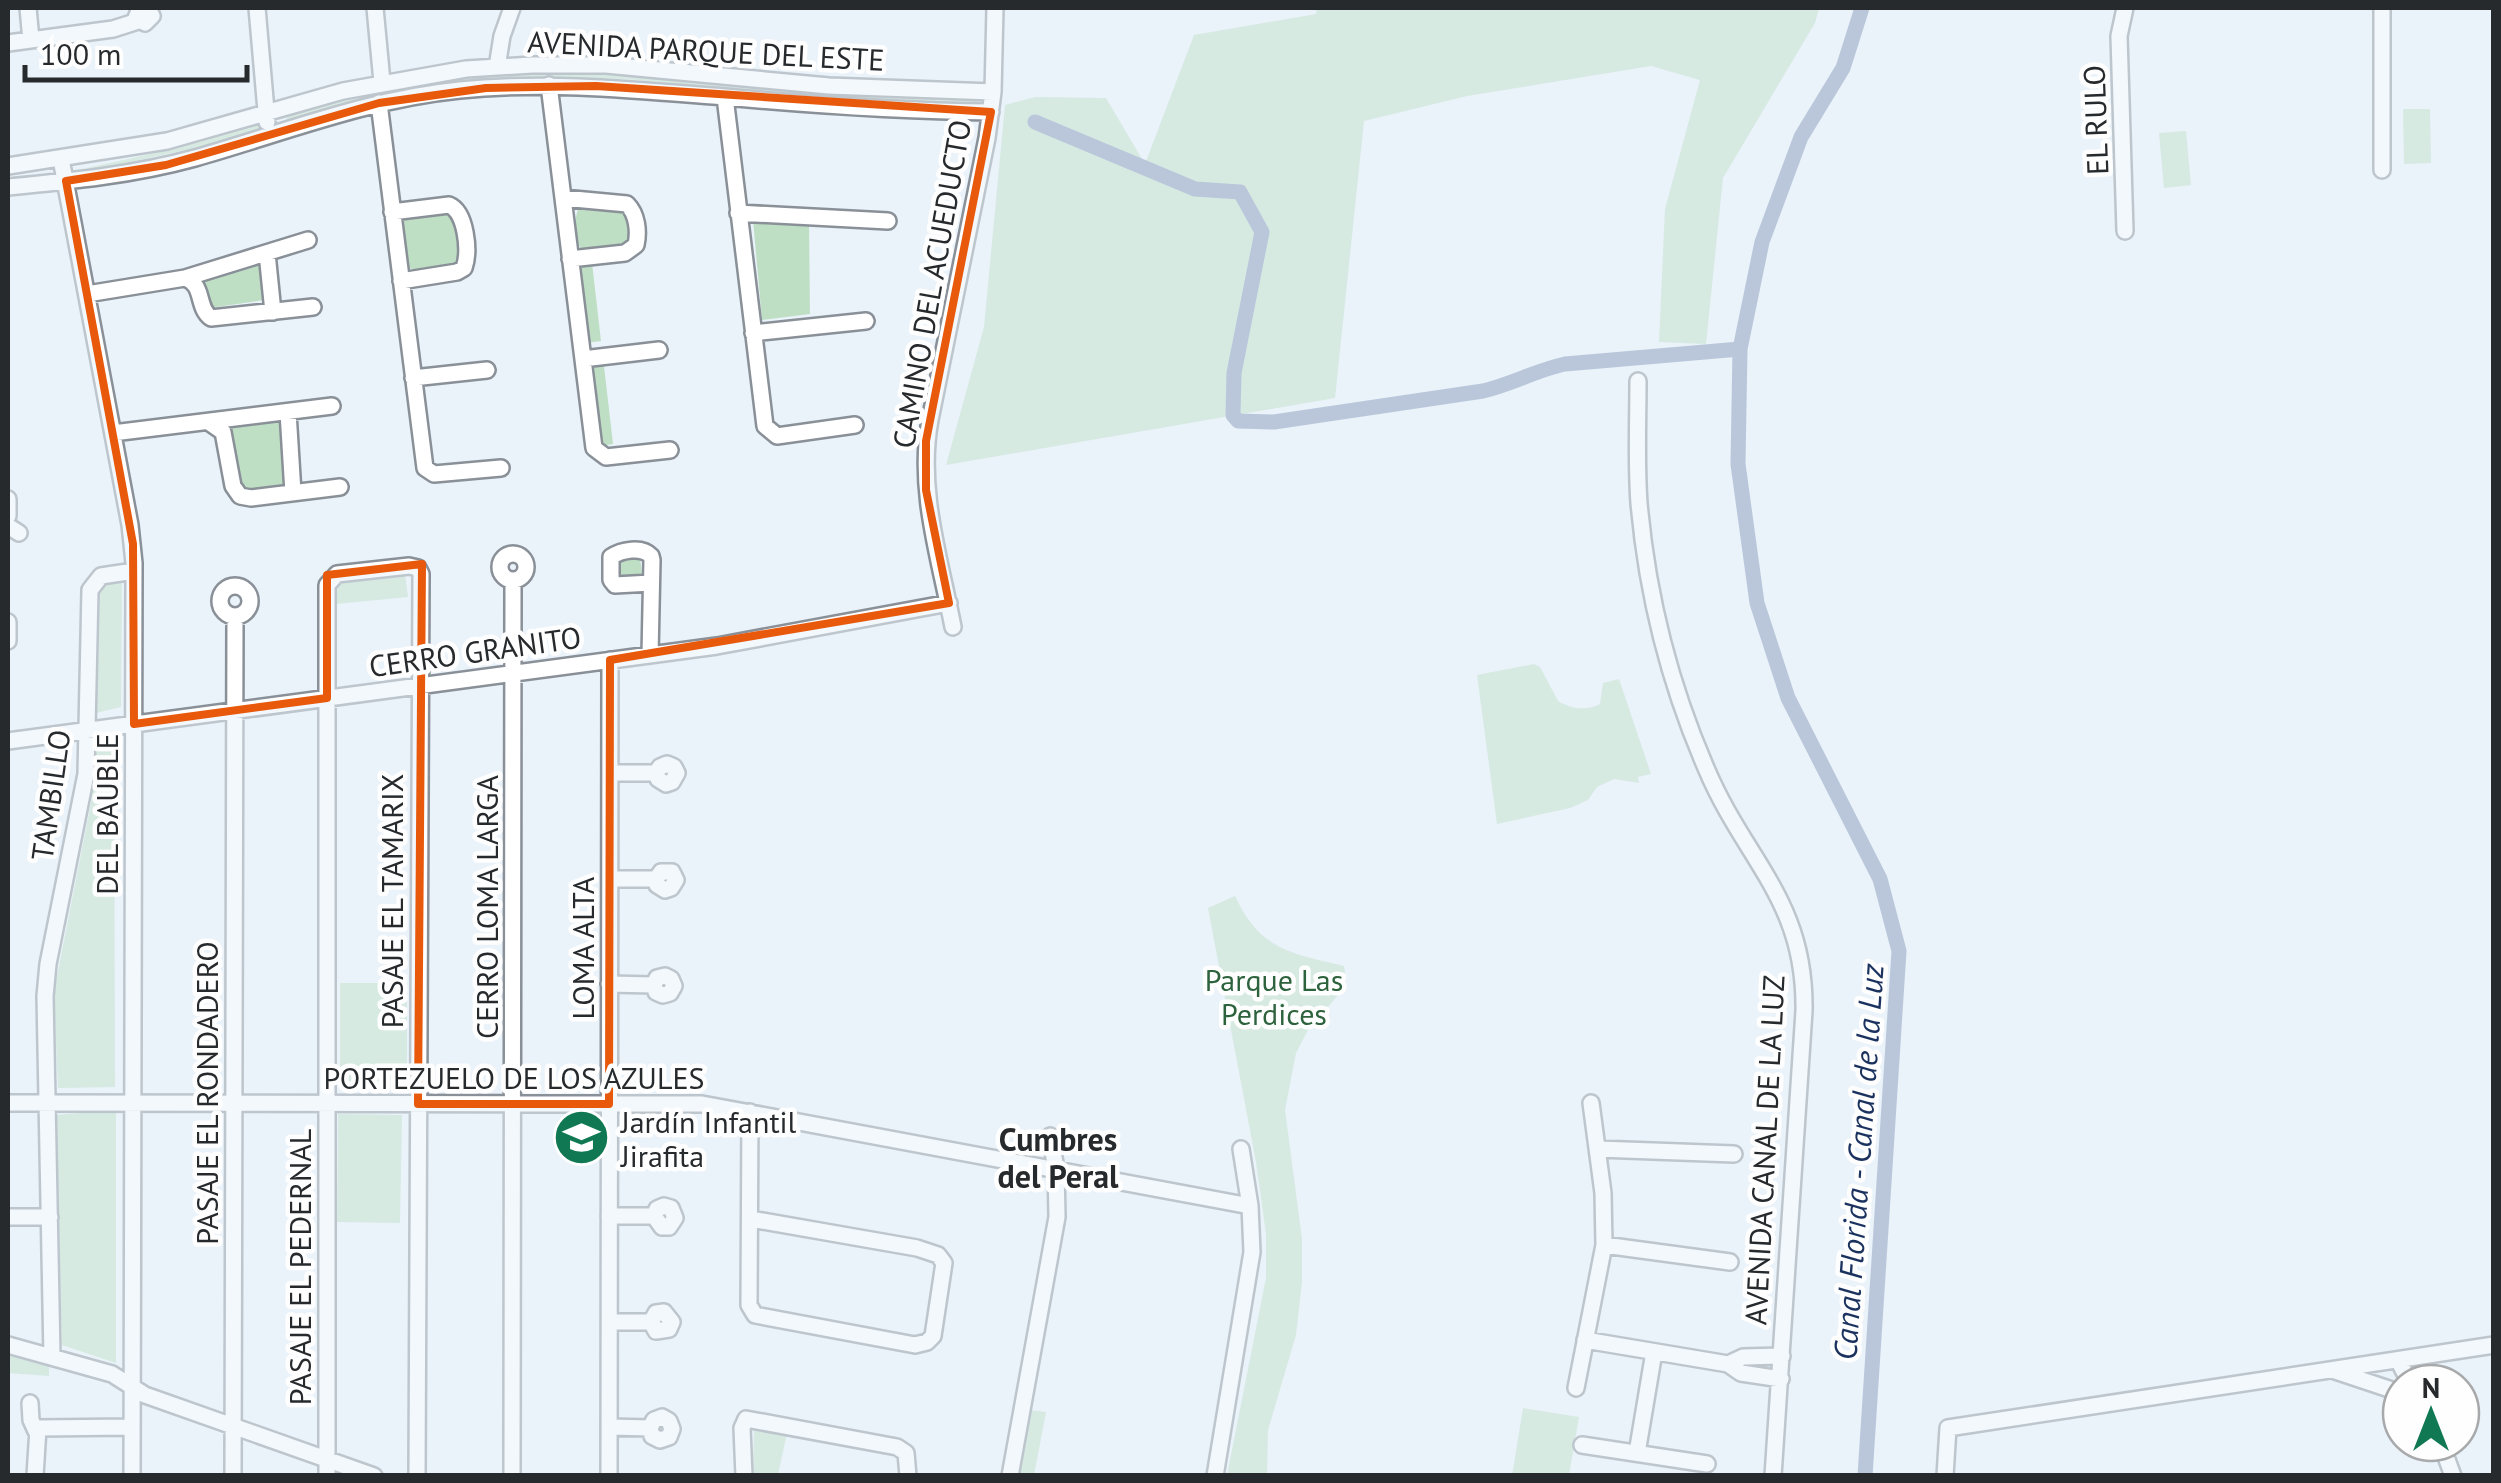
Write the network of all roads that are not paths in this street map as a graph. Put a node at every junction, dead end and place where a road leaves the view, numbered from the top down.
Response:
1 (28, 8) edge
2 (257, 8) edge
3 (376, 8) edge
4 (512, 8) edge
5 (995, 8) edge
6 (2125, 8) edge
7 (2382, 8) edge
8 (141, 10) edge
9 (31, 40) junction
10 (8, 42) edge
11 (498, 67) junction
12 (382, 82) junction
13 (549, 86) junction
14 (993, 92) junction
15 (725, 98) junction
16 (379, 104) junction
17 (990, 112) junction
18 (267, 113) junction
19 (268, 136) junction
20 (62, 160) junction
21 (8, 166) edge
22 (2382, 170) dead end
23 (66, 182) junction
24 (8, 187) edge
25 (563, 198) junction
26 (392, 212) junction
27 (738, 213) junction
28 (888, 221) dead end
29 (2125, 231) dead end
30 (308, 240) dead end
31 (267, 253) junction
32 (570, 259) junction
33 (185, 278) junction
34 (401, 281) junction
35 (87, 294) junction
36 (313, 307) dead end
37 (273, 312) junction
38 (866, 321) dead end
39 (753, 333) junction
40 (660, 350) dead end
41 (583, 359) junction
42 (487, 370) dead end
43 (413, 378) junction
44 (1638, 381) dead end
45 (332, 406) dead end
46 (288, 412) junction
47 (210, 423) junction
48 (856, 425) dead end
49 (113, 433) junction
50 (670, 450) dead end
51 (501, 468) dead end
52 (340, 487) dead end
53 (293, 493) junction
54 (8, 498) edge
55 (8, 516) edge
56 (370, 570) joint
57 (134, 571) junction
58 (513, 580) dead end
59 (652, 584) dead end
60 (948, 603) junction
61 (234, 617) dead end
62 (8, 622) edge
63 (953, 627) dead end
64 (8, 641) edge
65 (650, 655) junction
66 (610, 660) junction
67 (514, 673) junction
68 (419, 686) junction
69 (328, 698) junction
70 (235, 710) junction
71 (134, 724) junction
72 (88, 730) junction
73 (8, 741) edge
74 (610, 773) junction
75 (656, 773) dead end
76 (610, 878) junction
77 (656, 879) dead end
78 (610, 984) junction
79 (654, 984) dead end
80 (8, 1102) edge
81 (48, 1103) junction
82 (133, 1103) junction
83 (234, 1103) junction
84 (1591, 1103) dead end
85 (327, 1104) junction
86 (418, 1104) junction
87 (513, 1104) junction
88 (610, 1104) junction
89 (750, 1112) junction
90 (1050, 1136) dead end
91 (1241, 1149) dead end
92 (1598, 1149) junction
93 (1734, 1154) dead end
94 (1056, 1168) junction
95 (1250, 1206) junction
96 (609, 1216) junction
97 (654, 1216) dead end
98 (8, 1217) edge
99 (50, 1217) junction
100 (751, 1219) junction
101 (1604, 1245) junction
102 (1730, 1262) dead end
103 (609, 1322) junction
104 (672, 1322) dead end
105 (1585, 1340) junction
106 (8, 1345) edge
107 (2494, 1345) edge
108 (1654, 1352) junction
109 (52, 1356) junction
110 (1782, 1356) junction
111 (2398, 1360) junction
112 (2400, 1363) edge
113 (1728, 1364) junction
114 (2332, 1370) junction
115 (1781, 1379) junction
116 (132, 1386) junction
117 (2381, 1386) edge
118 (1576, 1388) dead end
119 (30, 1403) dead end
120 (233, 1426) junction
121 (132, 1427) junction
122 (609, 1428) junction
123 (650, 1428) dead end
124 (36, 1431) junction
125 (1582, 1445) dead end
126 (1637, 1453) junction
127 (1707, 1464) dead end
128 (326, 1467) edge
129 (34, 1476) edge
130 (132, 1476) edge
131 (232, 1476) edge
132 (374, 1476) edge
133 (418, 1476) edge
134 (512, 1476) edge
135 (609, 1476) edge
136 (744, 1476) edge
137 (908, 1476) edge
138 (1010, 1476) edge
139 (1215, 1476) edge
140 (1774, 1476) edge
141 (1945, 1476) edge

1 - 9 street
2 - 18 street
3 - 12 street
4 - 11 street
5 - 14 street, CAMINO DEL ACUEDUCTO
6 - 29 street, EL RULO
7 - 22 street
8 - 9 street
9 - 10 street
11 - 12 street, AVENIDA PARQUE DEL ESTE
11 - 14 street, AVENIDA PARQUE DEL ESTE
12 - 18 street, AVENIDA PARQUE DEL ESTE
13 - 15 street, AVENIDA PARQUE DEL ESTE
13 - 16 street, AVENIDA PARQUE DEL ESTE
13 - 25 street
14 - 17 street, CAMINO DEL ACUEDUCTO
15 - 17 street, AVENIDA PARQUE DEL ESTE
15 - 27 street
16 - 19 street, AVENIDA PARQUE DEL ESTE
16 - 26 street
17 - 60 street, CAMINO DEL ACUEDUCTO
18 - 19 street
18 - 20 street, AVENIDA PARQUE DEL ESTE
19 - 23 street, AVENIDA PARQUE DEL ESTE
20 - 21 street, AVENIDA PARQUE DEL ESTE
20 - 23 street, DEL BAUBLE
23 - 24 street, AVENIDA PARQUE DEL ESTE
23 - 35 street, DEL BAUBLE
25 - 32 street
25 - 32 street
26 - 34 street
26 - 34 street
27 - 28 street
27 - 39 street
30 - 31 street
31 - 33 street
31 - 37 street
32 - 41 street
33 - 35 street
33 - 37 street
34 - 43 street
35 - 49 street, DEL BAUBLE
36 - 37 street
38 - 39 street
39 - 48 street
40 - 41 street
41 - 50 street
42 - 43 street
43 - 51 street
44 - 110 street, AVENIDA CANAL DE LA LUZ
45 - 46 street
46 - 47 street
46 - 53 street
47 - 49 street
47 - 53 street
49 - 57 street, DEL BAUBLE
52 - 53 street
54 - 55 street
56 - 68 street, PASAJE EL TAMARIX
56 - 69 street, PASAJE EL PEDERNAL
57 - 71 street, DEL BAUBLE
57 - 72 street, TAMBILLO
58 - 67 street, CERRO LOMA LARGA
59 - 65 street
60 - 63 street, CAMINO DEL ACUEDUCTO
60 - 65 street, CERRO GRANITO
61 - 70 street, PASAJE EL RONDADERO
62 - 64 street
65 - 66 street, CERRO GRANITO
66 - 67 street, CERRO GRANITO
66 - 74 street, LOMA ALTA
67 - 68 street, CERRO GRANITO
67 - 87 street, CERRO LOMA LARGA
68 - 69 street, CERRO GRANITO
68 - 86 street, PASAJE EL TAMARIX
69 - 70 street, CERRO GRANITO
69 - 85 street, PASAJE EL PEDERNAL
70 - 71 street, CERRO GRANITO
70 - 83 street, PASAJE EL RONDADERO
71 - 72 street, CERRO GRANITO
71 - 82 street, DEL BAUBLE
72 - 73 street, CERRO GRANITO
72 - 81 street, TAMBILLO
74 - 75 street
74 - 76 street, LOMA ALTA
76 - 77 street
76 - 78 street, LOMA ALTA
78 - 79 street
78 - 88 street, LOMA ALTA
80 - 81 street, PORTEZUELO DE LOS AZULES
81 - 82 street, PORTEZUELO DE LOS AZULES
81 - 99 street, TAMBILLO
82 - 83 street, PORTEZUELO DE LOS AZULES
82 - 116 street, DEL BAUBLE
83 - 85 street, PORTEZUELO DE LOS AZULES
83 - 120 street, PASAJE EL RONDADERO
84 - 92 street
85 - 86 street, PORTEZUELO DE LOS AZULES
85 - 128 street, PASAJE EL PEDERNAL
86 - 87 street, PORTEZUELO DE LOS AZULES
86 - 133 street, PASAJE EL TAMARIX
87 - 88 street, PORTEZUELO DE LOS AZULES
87 - 134 street, CERRO LOMA LARGA
88 - 89 street, PORTEZUELO DE LOS AZULES
88 - 96 street, LOMA ALTA
89 - 94 street, PORTEZUELO DE LOS AZULES
89 - 100 street
90 - 94 street
91 - 95 street
92 - 93 street
92 - 101 street
94 - 95 street, PORTEZUELO DE LOS AZULES
94 - 138 street
95 - 139 street
96 - 97 street
96 - 103 street, LOMA ALTA
98 - 99 street
99 - 109 street, TAMBILLO
100 - 100 street
101 - 102 street
101 - 105 street
103 - 104 street
103 - 122 street, LOMA ALTA
105 - 108 street
105 - 118 street
106 - 109 street
107 - 111 street
108 - 113 street
108 - 126 street
109 - 116 street
110 - 113 street
110 - 115 street, AVENIDA CANAL DE LA LUZ
111 - 112 street
111 - 114 street
113 - 115 street
114 - 117 street
114 - 141 street
115 - 140 street, AVENIDA CANAL DE LA LUZ
116 - 120 street
116 - 121 street, DEL BAUBLE
119 - 124 street
120 - 128 street
120 - 131 street, PASAJE EL RONDADERO
121 - 124 street
121 - 130 street, DEL BAUBLE
122 - 123 street
122 - 135 street, LOMA ALTA
124 - 129 street
125 - 126 street
126 - 127 street
128 - 132 street
136 - 137 street

